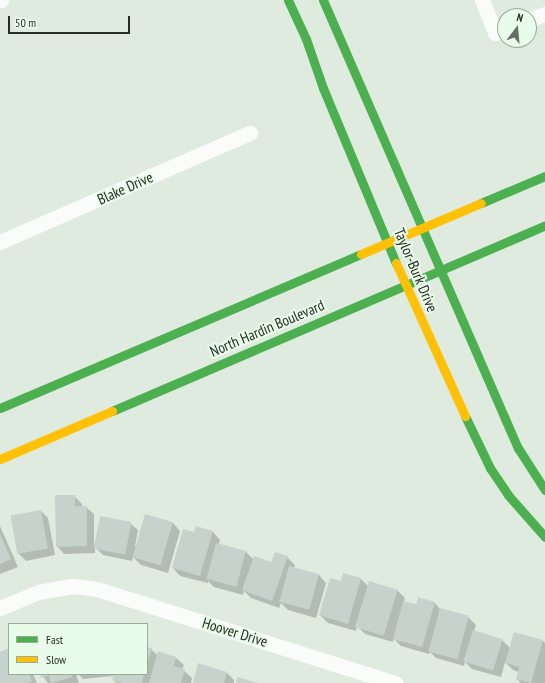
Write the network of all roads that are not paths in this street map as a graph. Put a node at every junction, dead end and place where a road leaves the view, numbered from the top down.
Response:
1 (288, 0) edge
2 (322, 0) edge
3 (482, 0) edge
4 (497, 26) edge
5 (250, 133) dead end
6 (545, 176) edge
7 (545, 225) edge
8 (421, 228) junction
9 (0, 242) edge
10 (389, 243) junction
11 (439, 269) junction
12 (405, 284) junction
13 (0, 407) edge
14 (0, 459) edge
15 (545, 490) edge
16 (545, 536) edge
17 (0, 608) edge
18 (396, 683) edge

1 - 10 main road, Taylor-Burk Drive
2 - 8 main road, Taylor-Burk Drive
3 - 4 street
5 - 9 street, Blake Drive
6 - 8 main road, North Hardin Boulevard
7 - 11 main road, North Hardin Boulevard
8 - 10 main road, North Hardin Boulevard
8 - 11 main road, Taylor-Burk Drive
10 - 12 main road, Taylor-Burk Drive
10 - 13 main road, North Hardin Boulevard
11 - 12 main road, North Hardin Boulevard
11 - 15 main road, Taylor-Burk Drive
12 - 14 main road, North Hardin Boulevard
12 - 16 main road, Taylor-Burk Drive
17 - 18 street, Hoover Drive

